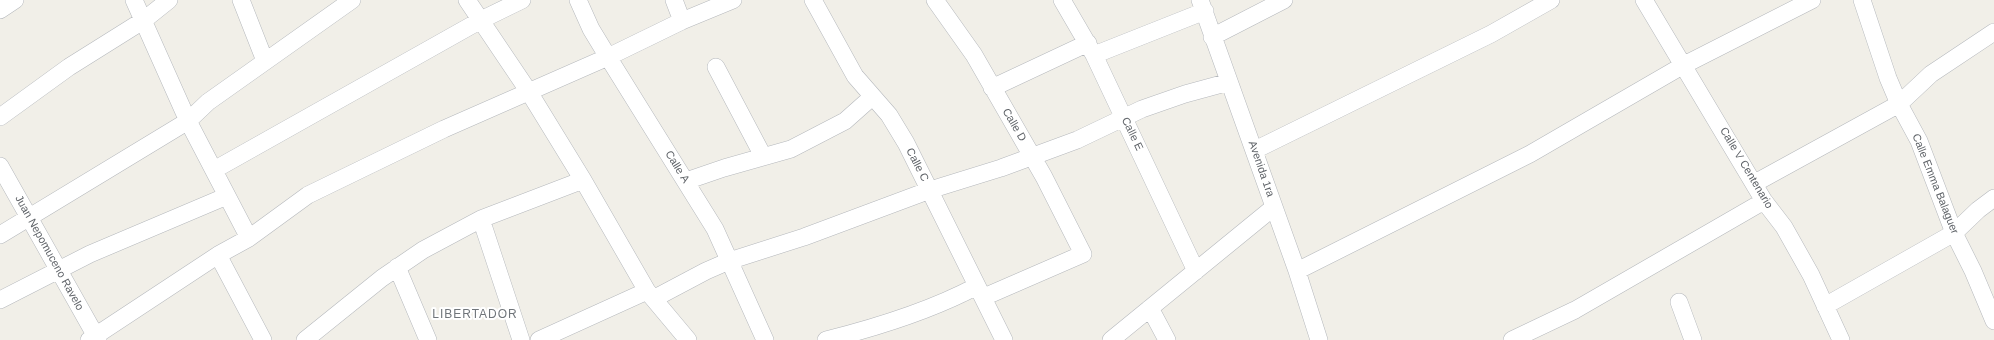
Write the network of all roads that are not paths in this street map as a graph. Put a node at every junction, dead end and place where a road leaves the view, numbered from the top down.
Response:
1 (15, 0) edge
2 (134, 0) edge
3 (169, 0) edge
4 (241, 0) edge
5 (352, 0) edge
6 (467, 0) edge
7 (522, 0) edge
8 (578, 0) edge
9 (674, 0) edge
10 (733, 0) edge
11 (813, 0) edge
12 (935, 0) edge
13 (1062, 0) edge
14 (1284, 0) edge
15 (1551, 0) edge
16 (1644, 0) edge
17 (1812, 0) edge
18 (1862, 0) edge
19 (1203, 6) edge
20 (0, 10) edge
21 (144, 20) junction
22 (480, 20) junction
23 (682, 21) junction
24 (1994, 32) edge
25 (1212, 37) junction
26 (1091, 49) junction
27 (608, 57) junction
28 (265, 61) junction
29 (1682, 66) junction
30 (716, 67) dead end
31 (1229, 82) junction
32 (992, 88) junction
33 (529, 92) junction
34 (872, 97) junction
35 (1899, 104) junction
36 (0, 117) edge
37 (1124, 118) junction
38 (188, 121) junction
39 (1255, 150) junction
40 (763, 156) junction
41 (1032, 156) junction
42 (0, 166) edge
43 (214, 170) junction
44 (583, 180) junction
45 (686, 181) junction
46 (1755, 183) junction
47 (930, 190) junction
48 (227, 196) junction
49 (1994, 198) edge
50 (1764, 201) junction
51 (1274, 207) junction
52 (28, 217) junction
53 (481, 219) junction
54 (1954, 233) junction
55 (0, 235) edge
56 (249, 238) junction
57 (218, 255) junction
58 (730, 261) junction
59 (397, 267) junction
60 (58, 270) junction
61 (1196, 271) junction
62 (1298, 271) junction
63 (981, 292) junction
64 (651, 294) junction
65 (0, 300) edge
66 (1679, 302) dead end
67 (1825, 306) junction
68 (1150, 308) junction
69 (1994, 321) edge
70 (856, 336) edge
71 (548, 338) edge
72 (94, 339) edge
73 (263, 340) edge
74 (305, 340) edge
75 (428, 340) edge
76 (521, 340) edge
77 (688, 340) edge
78 (765, 340) edge
79 (826, 340) edge
80 (1004, 340) edge
81 (1111, 340) edge
82 (1167, 340) edge
83 (1319, 340) edge
84 (1512, 340) edge
85 (1693, 340) edge
86 (1841, 340) edge

1 - 20 street
2 - 21 street
3 - 21 street
4 - 28 street
5 - 28 street
6 - 22 street
7 - 22 street
8 - 27 street, Calle A
9 - 23 street
10 - 23 street
11 - 34 street, Calle C
12 - 32 street, Calle D
13 - 26 street, Calle E
14 - 25 street
15 - 39 street
16 - 29 street, Calle V Centenario
17 - 29 street
18 - 35 street, Calle Emma Balaguer
19 - 25 street, Avenida 1ra
19 - 26 street
21 - 36 street
21 - 38 street
22 - 33 street
22 - 43 street
23 - 27 street
24 - 35 street
25 - 31 street, Avenida 1ra
26 - 32 street
26 - 37 street, Calle E
27 - 33 street
27 - 45 street, Calle A
28 - 38 street
29 - 46 street, Calle V Centenario
29 - 62 street
30 - 40 street
31 - 37 street
31 - 39 street, Avenida 1ra
32 - 41 street, Calle D
33 - 44 street
33 - 56 street
34 - 40 street
34 - 47 street, Calle C
35 - 46 street
35 - 54 street, Calle Emma Balaguer
37 - 41 street
37 - 61 street, Calle E
38 - 43 street
38 - 52 street
39 - 51 street, Avenida 1ra
40 - 45 street
41 - 47 street
41 - 63 street, Calle D
42 - 52 street, Juan Nepomuceno Ravelo
43 - 48 street
44 - 53 street
44 - 64 street
45 - 58 street, Calle A
46 - 50 street, Calle V Centenario
47 - 58 street
47 - 63 street, Calle C
48 - 56 street
48 - 60 street
49 - 54 street
50 - 67 street, Calle V Centenario
50 - 84 street
51 - 61 street
51 - 62 street, Avenida 1ra
52 - 55 street
52 - 60 street, Juan Nepomuceno Ravelo
53 - 59 street
53 - 76 street
54 - 67 street
54 - 69 street, Calle Emma Balaguer
56 - 57 street
57 - 72 street
57 - 73 street
58 - 64 street
58 - 78 street, Calle A
59 - 74 street
59 - 75 street
60 - 65 street
60 - 72 street, Juan Nepomuceno Ravelo
61 - 68 street
62 - 83 street, Avenida 1ra
63 - 70 street
63 - 80 street, Calle C
64 - 71 street
64 - 77 street
66 - 85 street
67 - 86 street, Calle V Centenario
68 - 81 street
68 - 82 street
70 - 79 street

